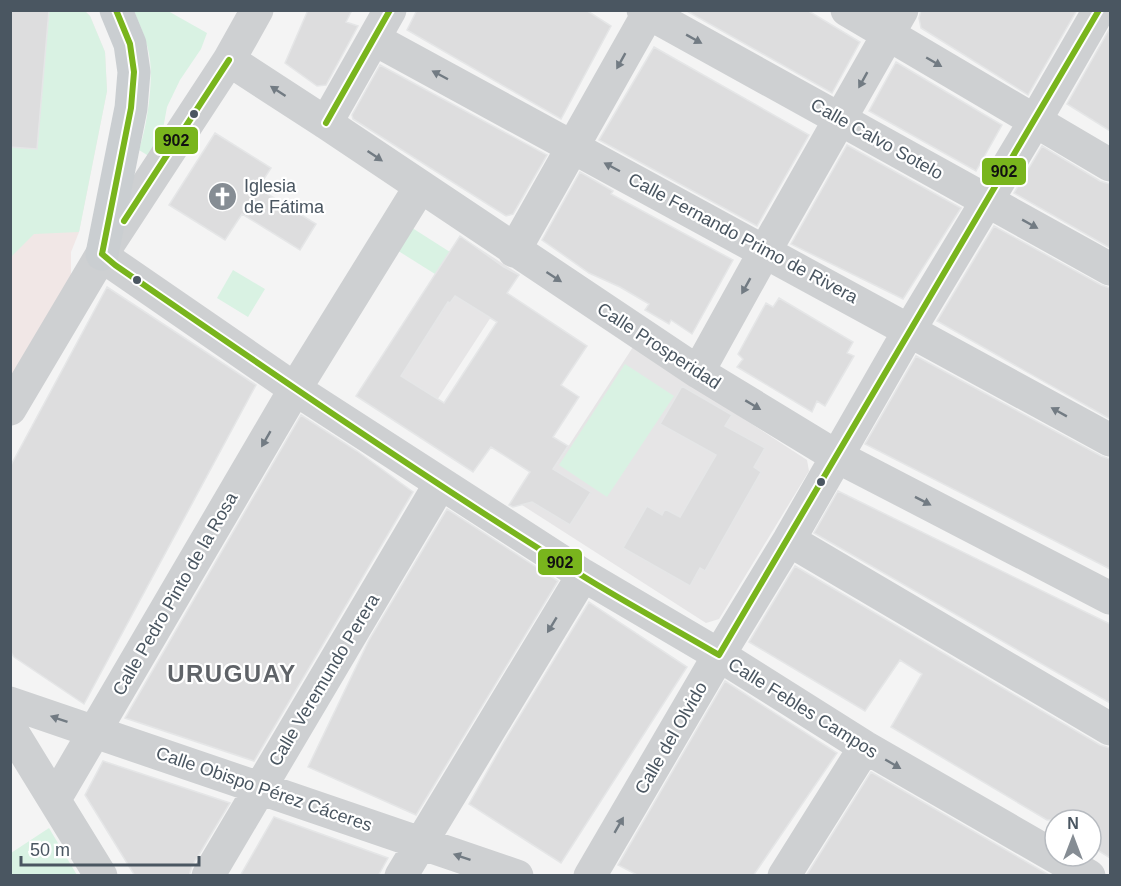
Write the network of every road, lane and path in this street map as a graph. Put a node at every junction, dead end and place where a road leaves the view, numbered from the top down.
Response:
1 (116, 10) edge
2 (257, 10) edge
3 (390, 10) edge
4 (847, 10) edge
5 (1099, 10) edge
6 (647, 11) edge
7 (895, 23) edge
8 (374, 39) junction
9 (229, 60) junction
10 (841, 119) junction
11 (1035, 121) junction
12 (326, 123) junction
13 (573, 147) junction
14 (1110, 165) edge
15 (420, 187) junction
16 (987, 201) junction
17 (514, 251) junction
18 (765, 251) junction
19 (102, 254) junction
20 (1110, 268) edge
21 (910, 329) junction
22 (698, 372) junction
23 (295, 389) junction
24 (10, 408) edge
25 (1110, 440) edge
26 (836, 456) junction
27 (440, 484) junction
28 (789, 540) junction
29 (583, 575) junction
30 (1110, 598) edge
31 (719, 655) junction
32 (10, 703) edge
33 (10, 728) edge
34 (1110, 729) edge
35 (94, 731) junction
36 (865, 747) junction
37 (260, 788) junction
38 (55, 799) junction
39 (421, 843) junction
40 (101, 876) edge
41 (208, 876) edge
42 (401, 876) edge
43 (518, 876) edge
44 (590, 876) edge
45 (784, 876) edge
46 (1089, 876) edge

1 - 19 main road
2 - 9 street
3 - 8 street
4 - 7 street
5 - 11 street, Calle del Olvido
6 -> 10 street, Calle Calvo Sotelo
6 -> 13 street
7 -> 10 street
7 -> 11 street
8 - 12 street
13 -> 8 street, Calle Fernando Primo de Rivera
12 -> 9 street, Calle Prosperidad
9 - 19 street
10 - 16 street, Calle Calvo Sotelo
10 - 18 street
11 - 14 street
11 - 16 street, Calle del Olvido
12 -> 15 street, Calle Prosperidad
13 - 17 street
18 -> 13 street, Calle Fernando Primo de Rivera
15 - 17 street, Calle Prosperidad
15 - 23 street, Calle Pedro Pinto de la Rosa
16 -> 20 street, Calle Calvo Sotelo
16 - 21 street, Calle del Olvido
17 -> 22 street, Calle Prosperidad
18 - 21 street, Calle Fernando Primo de Rivera
18 -> 22 street
19 - 23 street, Calle Febles Campos
19 - 24 street
25 -> 21 street, Calle Fernando Primo de Rivera
21 - 26 street, Calle del Olvido
22 -> 26 street, Calle Prosperidad
23 - 27 street, Calle Febles Campos
23 -> 35 street, Calle Pedro Pinto de la Rosa
26 - 28 street, Calle del Olvido
26 -> 30 street, Calle Prosperidad
27 - 29 street, Calle Febles Campos
27 - 37 street, Calle Veremundo Perera
28 - 31 street, Calle del Olvido
28 - 34 street
29 - 31 street, Calle Febles Campos
29 -> 39 street
31 - 36 street, Calle Febles Campos
44 -> 31 street, Calle del Olvido
35 -> 32 street, Calle Obispo Pérez Cáceres
33 - 38 street
35 - 37 street, Calle Obispo Pérez Cáceres
35 - 38 street, Calle Pedro Pinto de la Rosa
36 - 45 street
36 -> 46 street, Calle Febles Campos
37 - 39 street, Calle Obispo Pérez Cáceres
37 - 41 street, Calle Veremundo Perera
38 - 40 street
39 - 42 street
43 -> 39 street, Calle Obispo Pérez Cáceres

